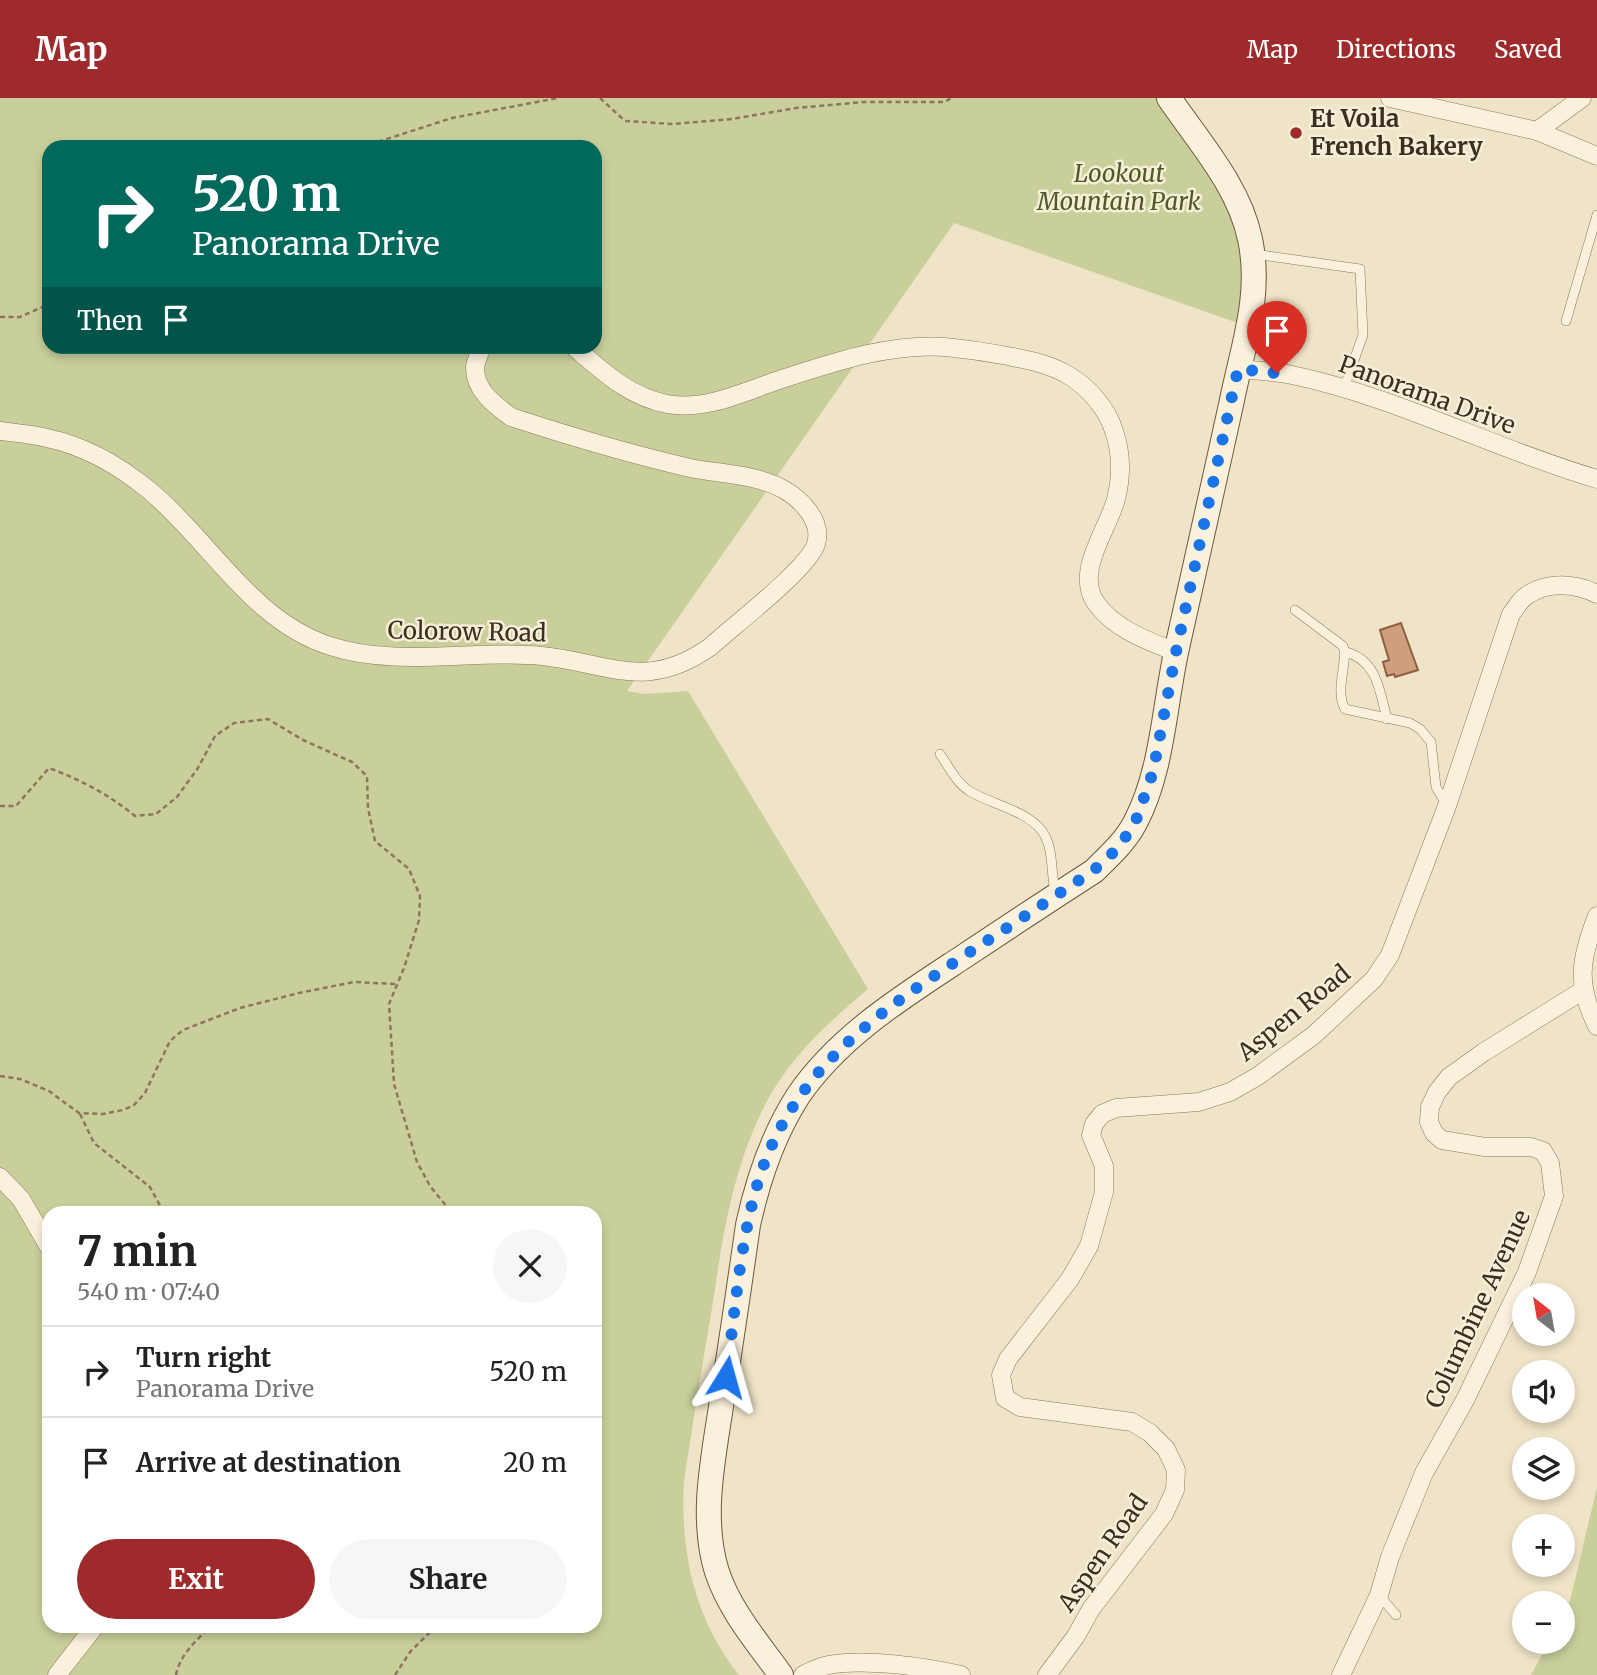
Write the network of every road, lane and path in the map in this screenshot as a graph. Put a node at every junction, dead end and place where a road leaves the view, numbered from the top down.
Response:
1 (558, 98) edge
2 (600, 98) edge
3 (951, 98) edge
4 (1169, 98) edge
5 (1390, 98) edge
6 (1581, 98) edge
7 (1462, 106) edge
8 (1538, 131) junction
9 (384, 140) edge
10 (1597, 156) edge
11 (1597, 215) edge
12 (1252, 253) junction
13 (42, 307) edge
14 (0, 317) edge
15 (1566, 321) dead end
16 (479, 354) edge
17 (582, 354) edge
18 (1238, 369) junction
19 (1344, 388) junction
20 (0, 431) edge
21 (1597, 479) edge
22 (1597, 594) edge
23 (1295, 610) dead end
24 (1176, 652) junction
25 (1345, 652) junction
26 (1387, 719) junction
27 (940, 754) dead end
28 (0, 806) edge
29 (1447, 806) junction
30 (1056, 895) junction
31 (1597, 916) edge
32 (396, 984) junction
33 (1582, 991) junction
34 (1597, 1026) edge
35 (0, 1076) edge
36 (79, 1113) junction
37 (0, 1177) edge
38 (160, 1206) edge
39 (446, 1206) edge
40 (42, 1235) edge
41 (1379, 1595) junction
42 (1396, 1615) dead end
43 (90, 1633) edge
44 (205, 1633) edge
45 (429, 1633) edge
46 (57, 1675) edge
47 (176, 1675) edge
48 (395, 1675) edge
49 (781, 1675) edge
50 (803, 1675) edge
51 (961, 1675) edge
52 (1047, 1675) edge
53 (1341, 1675) edge

1 - 9 path
2 - 3 path
4 - 12 street
5 - 7 street
6 - 8 street
7 - 8 street
8 - 10 street
11 - 15 lane
12 - 18 street
12 - 19 lane
13 - 14 path
16 - 20 street, Colorow Road
17 - 24 street
18 - 19 street, Panorama Drive
18 - 24 street
19 - 21 street, Panorama Drive
22 - 29 street, Aspen Road
23 - 25 lane
24 - 30 street
25 - 26 lane
25 - 26 lane
26 - 29 lane
27 - 30 lane
28 - 32 path
29 - 52 street, Aspen Road
30 - 49 street
31 - 33 street
32 - 36 path
32 - 39 path
33 - 34 street
33 - 41 street, Columbine Avenue
35 - 36 path
36 - 38 path
37 - 40 street
41 - 42 lane
41 - 53 street, Columbine Avenue
43 - 46 street
44 - 47 path
45 - 48 path
50 - 51 street

